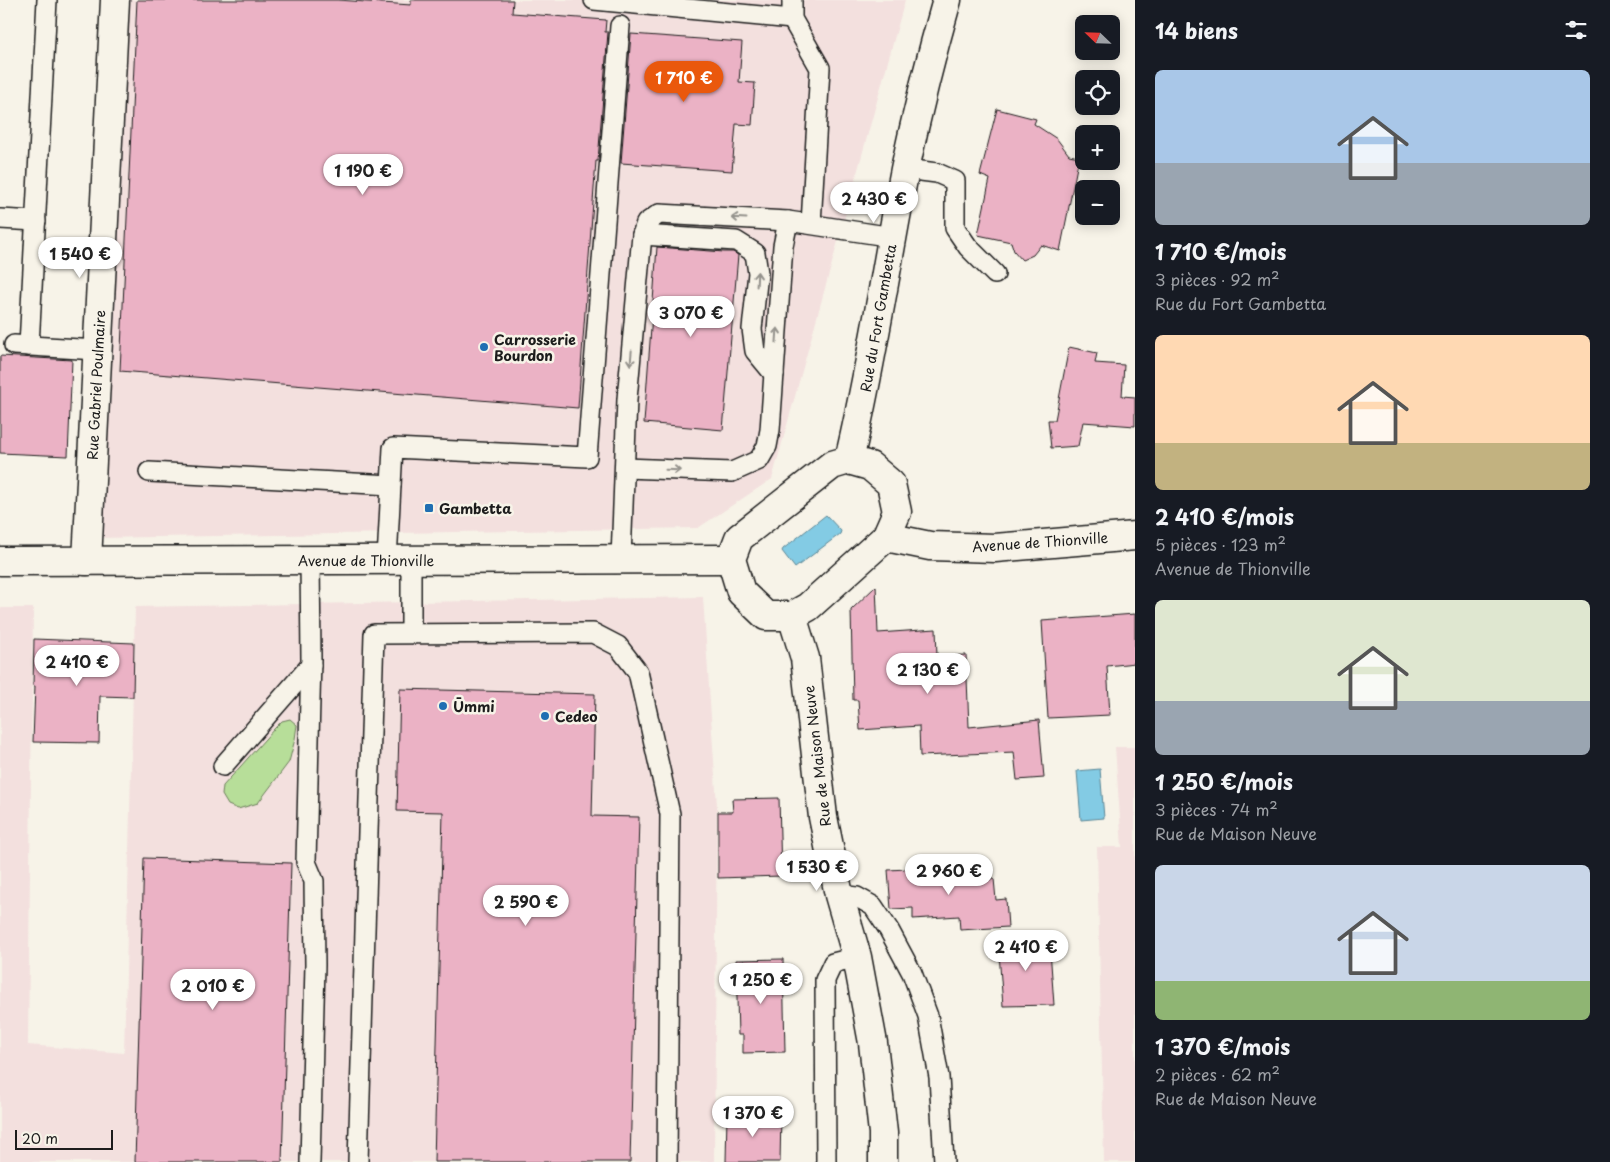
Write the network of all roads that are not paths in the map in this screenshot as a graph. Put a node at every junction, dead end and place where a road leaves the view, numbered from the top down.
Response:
1 (47, 0) edge
2 (115, 0) edge
3 (594, 0) edge
4 (792, 0) edge
5 (947, 0) edge
6 (792, 19) junction
7 (620, 26) dead end
8 (906, 169) junction
9 (0, 219) edge
10 (36, 221) junction
11 (788, 221) junction
12 (811, 224) junction
13 (642, 235) junction
14 (893, 237) junction
15 (995, 274) dead end
16 (98, 350) junction
17 (774, 374) junction
18 (849, 460) junction
19 (625, 468) junction
20 (149, 472) dead end
21 (391, 485) junction
22 (1135, 536) edge
23 (886, 537) junction
24 (731, 558) junction
25 (621, 559) junction
26 (310, 560) junction
27 (399, 560) junction
28 (0, 561) edge
29 (87, 561) junction
30 (792, 616) junction
31 (411, 633) junction
32 (311, 665) junction
33 (223, 766) dead end
34 (839, 895) junction
35 (857, 957) junction
36 (310, 1162) edge
37 (358, 1162) edge
38 (667, 1162) edge
39 (826, 1162) edge
40 (883, 1162) edge
41 (944, 1162) edge

1 - 10 lane
2 - 16 street, Rue Gabriel Poulmaire
3 - 6 lane
4 - 6 lane
5 - 8 street, Rue du Fort Gambetta
6 - 12 lane
7 - 21 lane
8 - 14 street, Rue du Fort Gambetta
8 - 15 lane
9 - 10 lane
10 - 16 lane
11 - 12 lane
11 -> 13 lane
17 -> 11 lane
12 - 14 lane
17 -> 13 lane
13 -> 19 lane
14 - 18 street, Rue du Fort Gambetta
16 - 29 street, Rue Gabriel Poulmaire
19 -> 17 lane
18 - 23 street
18 - 24 street
19 - 25 lane
20 - 21 lane
21 - 27 lane
22 - 23 street, Avenue de Thionville
23 - 30 street
24 - 25 street, Avenue de Thionville
24 - 30 street
25 - 27 street, Avenue de Thionville
26 - 27 street, Avenue de Thionville
26 - 29 street, Avenue de Thionville
26 - 32 lane
27 - 31 lane
28 - 29 street, Avenue de Thionville
30 - 34 street, Rue de Maison Neuve
31 - 37 lane
31 - 38 lane
32 - 33 lane
32 - 36 lane
34 - 35 street, Rue de Maison Neuve
34 - 41 lane
35 - 39 lane
35 - 40 street, Rue de Maison Neuve

